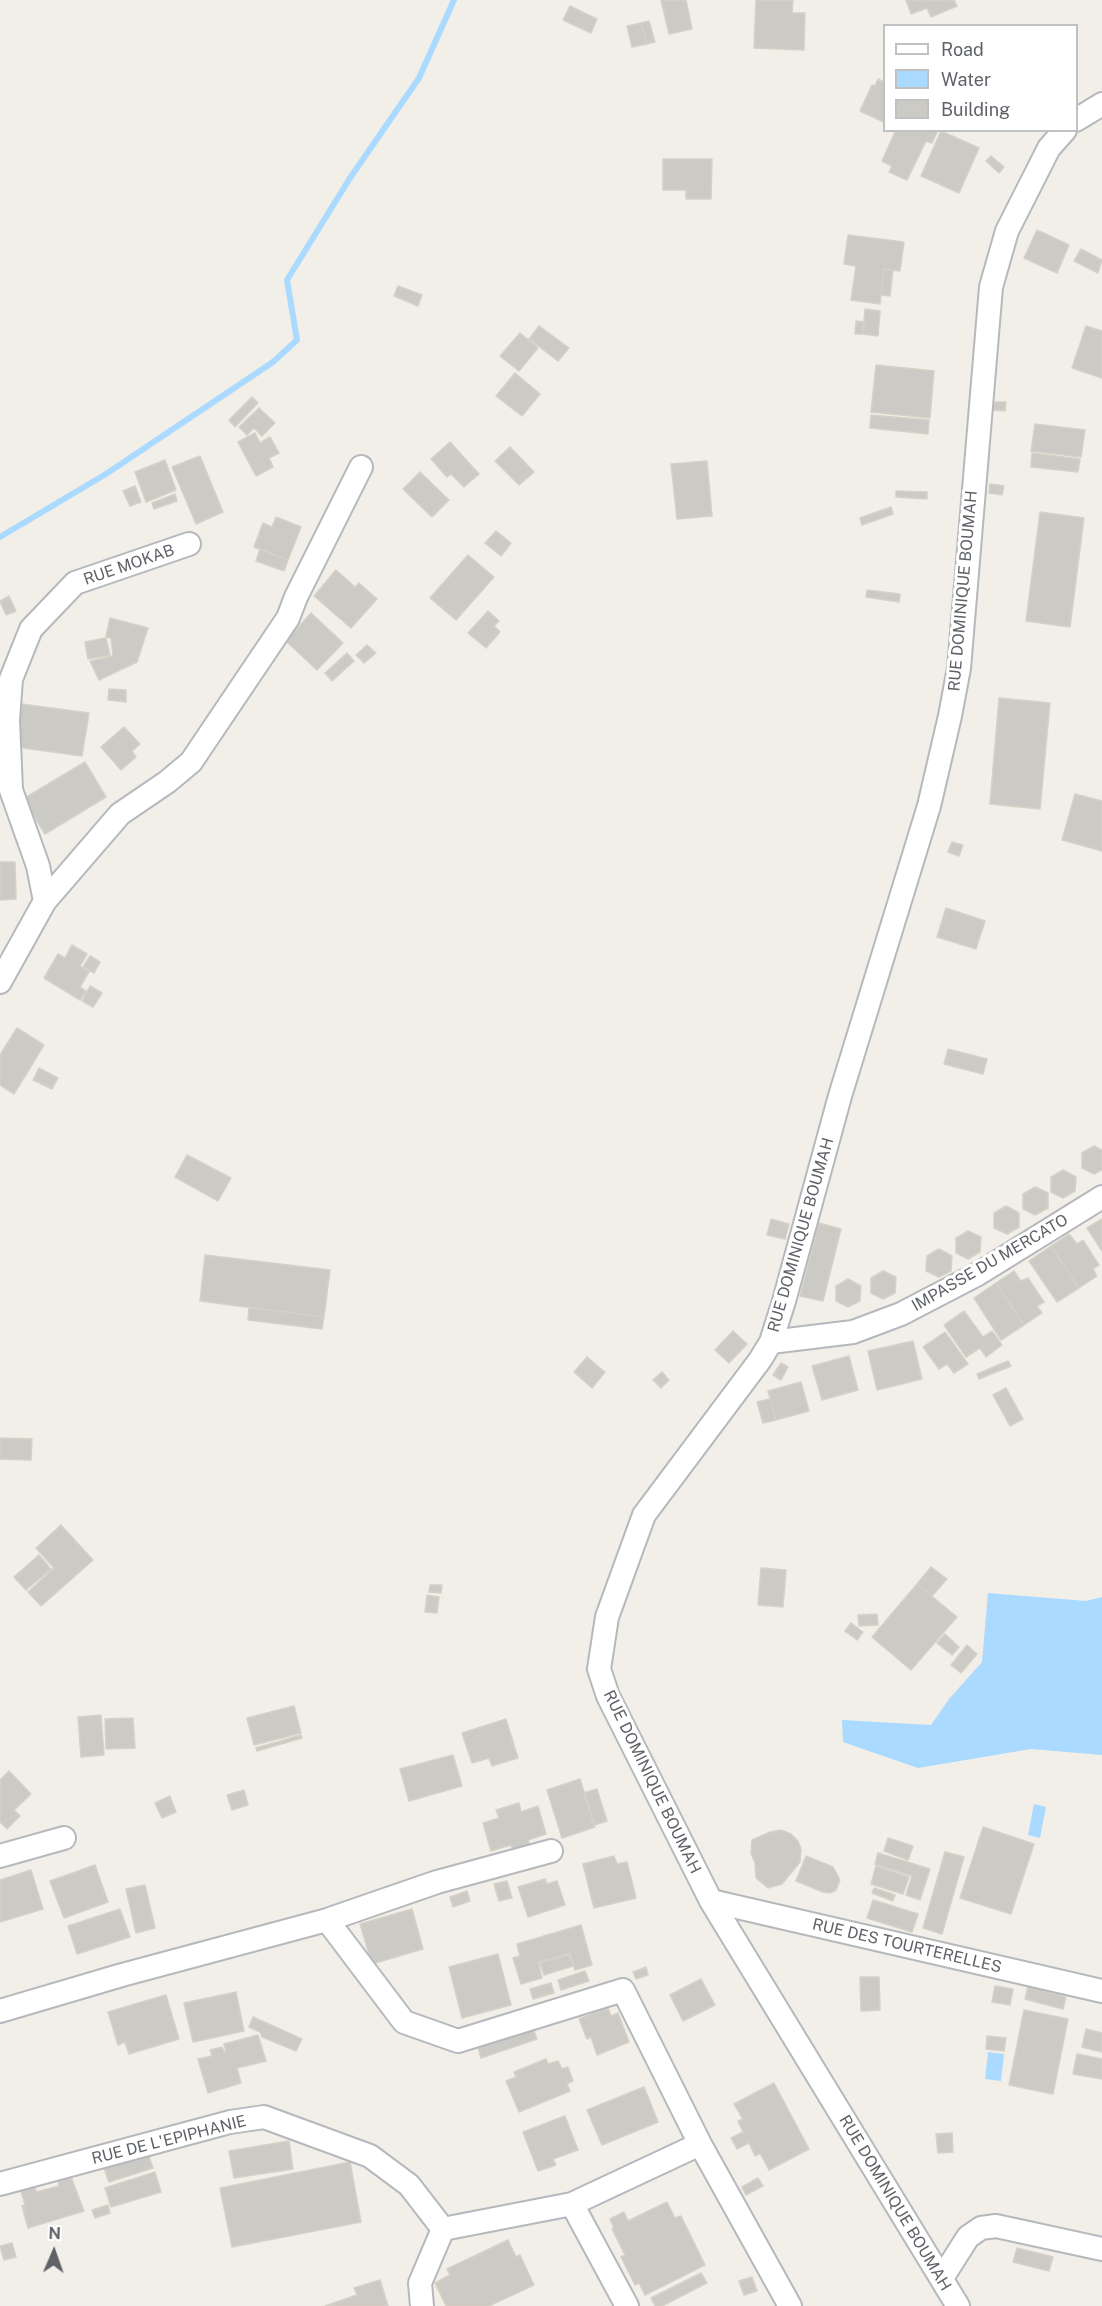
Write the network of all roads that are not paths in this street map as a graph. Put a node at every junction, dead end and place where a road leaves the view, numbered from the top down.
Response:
1 (1102, 104) edge
2 (1078, 119) edge
3 (1063, 132) edge
4 (361, 467) dead end
5 (189, 544) dead end
6 (45, 901) junction
7 (0, 982) edge
8 (1102, 1197) edge
9 (771, 1342) junction
10 (64, 1838) dead end
11 (551, 1851) dead end
12 (0, 1856) edge
13 (711, 1901) junction
14 (327, 1920) junction
15 (1102, 1992) edge
16 (0, 2012) edge
17 (700, 2144) junction
18 (0, 2184) edge
19 (572, 2204) junction
20 (443, 2229) junction
21 (1102, 2249) edge
22 (942, 2278) junction
23 (422, 2306) edge
24 (627, 2306) edge
25 (790, 2306) edge
26 (958, 2306) edge

1 - 2 street
3 - 9 street, RUE DOMINIQUE BOUMAH
4 - 6 street
5 - 6 street, RUE MOKAB
6 - 7 street
8 - 9 street, IMPASSE DU MERCATO
9 - 13 street, RUE DOMINIQUE BOUMAH
10 - 12 street
11 - 14 street
13 - 15 street, RUE DES TOURTERELLES
13 - 22 street, RUE DOMINIQUE BOUMAH
14 - 16 street
14 - 17 street
17 - 19 street
17 - 25 street
18 - 20 street, RUE DE L'EPIPHANIE
19 - 20 street
19 - 24 street
20 - 23 street
21 - 22 street
22 - 26 street, RUE DOMINIQUE BOUMAH

